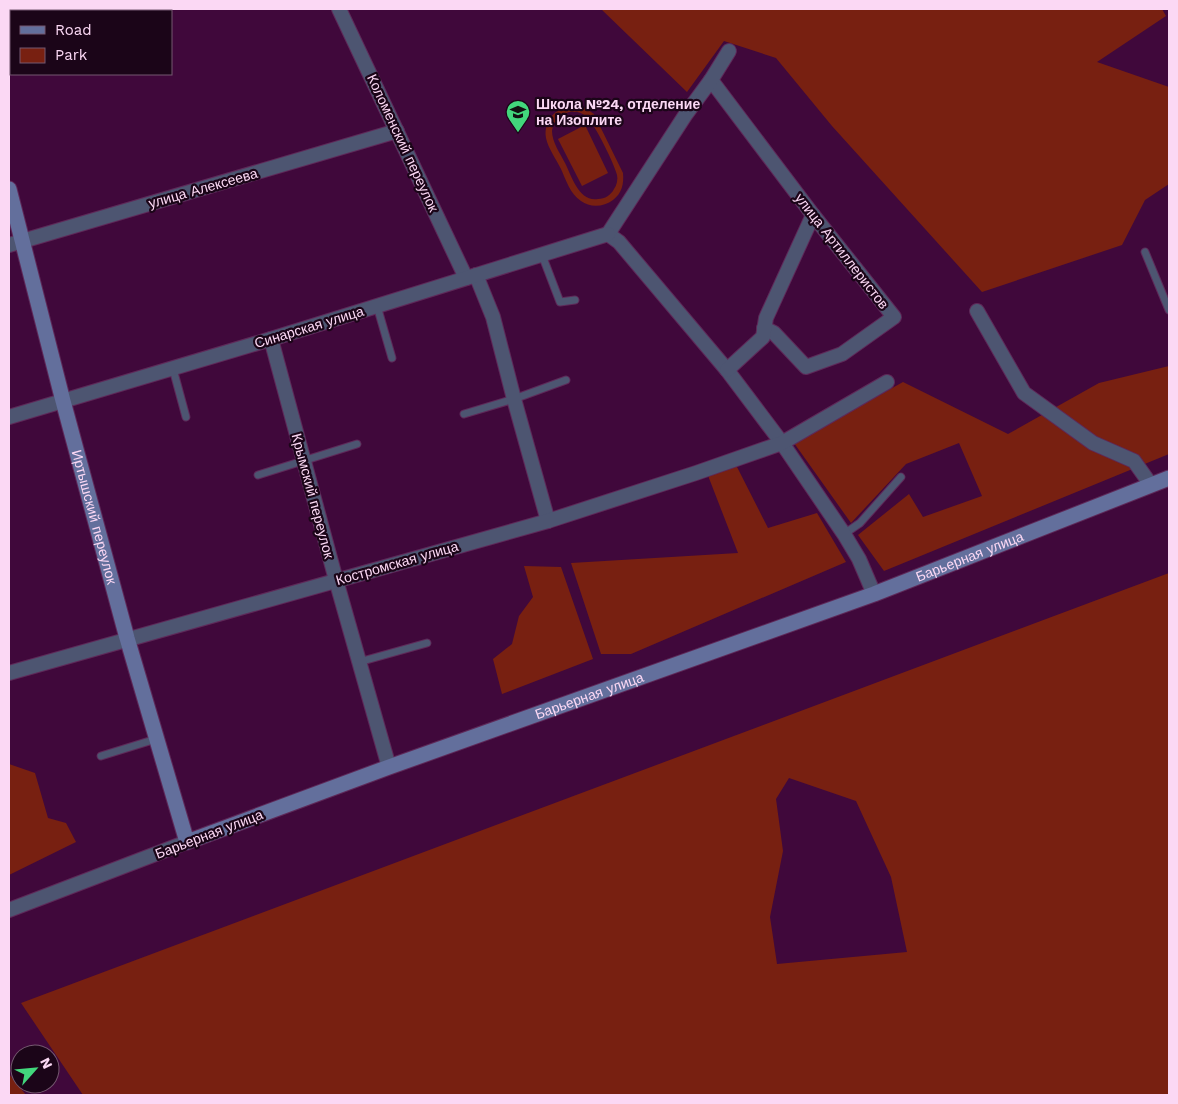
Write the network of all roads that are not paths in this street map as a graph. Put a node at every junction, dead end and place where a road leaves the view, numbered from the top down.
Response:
1 (339, 9) edge
2 (729, 51) dead end
3 (712, 80) junction
4 (397, 131) junction
5 (9, 189) edge
6 (814, 215) junction
7 (608, 234) junction
8 (16, 243) edge
9 (1145, 252) dead end
10 (542, 255) junction
11 (471, 277) junction
12 (575, 300) dead end
13 (377, 306) junction
14 (1169, 310) edge
15 (977, 311) dead end
16 (764, 328) junction
17 (271, 339) junction
18 (392, 358) dead end
19 (173, 369) junction
20 (727, 370) junction
21 (566, 380) dead end
22 (887, 382) dead end
23 (514, 399) junction
24 (63, 401) junction
25 (464, 414) dead end
26 (9, 417) edge
27 (186, 417) dead end
28 (782, 443) junction
29 (357, 444) dead end
30 (304, 460) junction
31 (258, 475) dead end
32 (901, 477) dead end
33 (1169, 478) edge
34 (1151, 485) junction
35 (548, 521) junction
36 (844, 534) junction
37 (336, 580) junction
38 (874, 594) junction
39 (127, 638) junction
40 (427, 643) dead end
41 (359, 662) junction
42 (9, 673) edge
43 (157, 739) junction
44 (101, 756) dead end
45 (389, 767) junction
46 (187, 842) junction
47 (9, 910) edge

1 - 4 street, Коломенский переулок
2 - 3 street
3 - 6 street, улица Артиллеристов
3 - 7 street
4 - 8 street, улица Алексеева
4 - 11 street, Коломенский переулок
5 - 8 street, Иртышский переулок
6 - 16 street
6 - 16 street, улица Артиллеристов
7 - 10 street, Синарская улица
7 - 20 street
8 - 24 street, Иртышский переулок
9 - 14 lane
10 - 11 street, Синарская улица
10 - 12 lane
11 - 13 street, Синарская улица
11 - 23 street, Коломенский переулок
13 - 17 street, Синарская улица
13 - 18 lane
15 - 34 street
16 - 20 street
17 - 19 street, Синарская улица
17 - 30 street, Крымский переулок
19 - 24 street, Синарская улица
19 - 27 lane
20 - 28 street
21 - 23 lane
22 - 28 street, Костромская улица
23 - 25 lane
23 - 35 street, Коломенский переулок
24 - 26 street, Синарская улица
24 - 39 street, Иртышский переулок
28 - 35 street, Костромская улица
28 - 36 street
29 - 30 lane
30 - 31 lane
30 - 37 street, Крымский переулок
32 - 36 lane
33 - 34 street, Барьерная улица
34 - 38 street, Барьерная улица
35 - 37 street, Костромская улица
36 - 38 street
37 - 39 street, Костромская улица
37 - 41 street, Крымский переулок
38 - 45 street, Барьерная улица
39 - 42 street, Костромская улица
39 - 43 street, Иртышский переулок
40 - 41 lane
41 - 45 street, Крымский переулок
43 - 44 lane
43 - 46 street, Иртышский переулок
45 - 46 street, Барьерная улица
46 - 47 street, Барьерная улица

